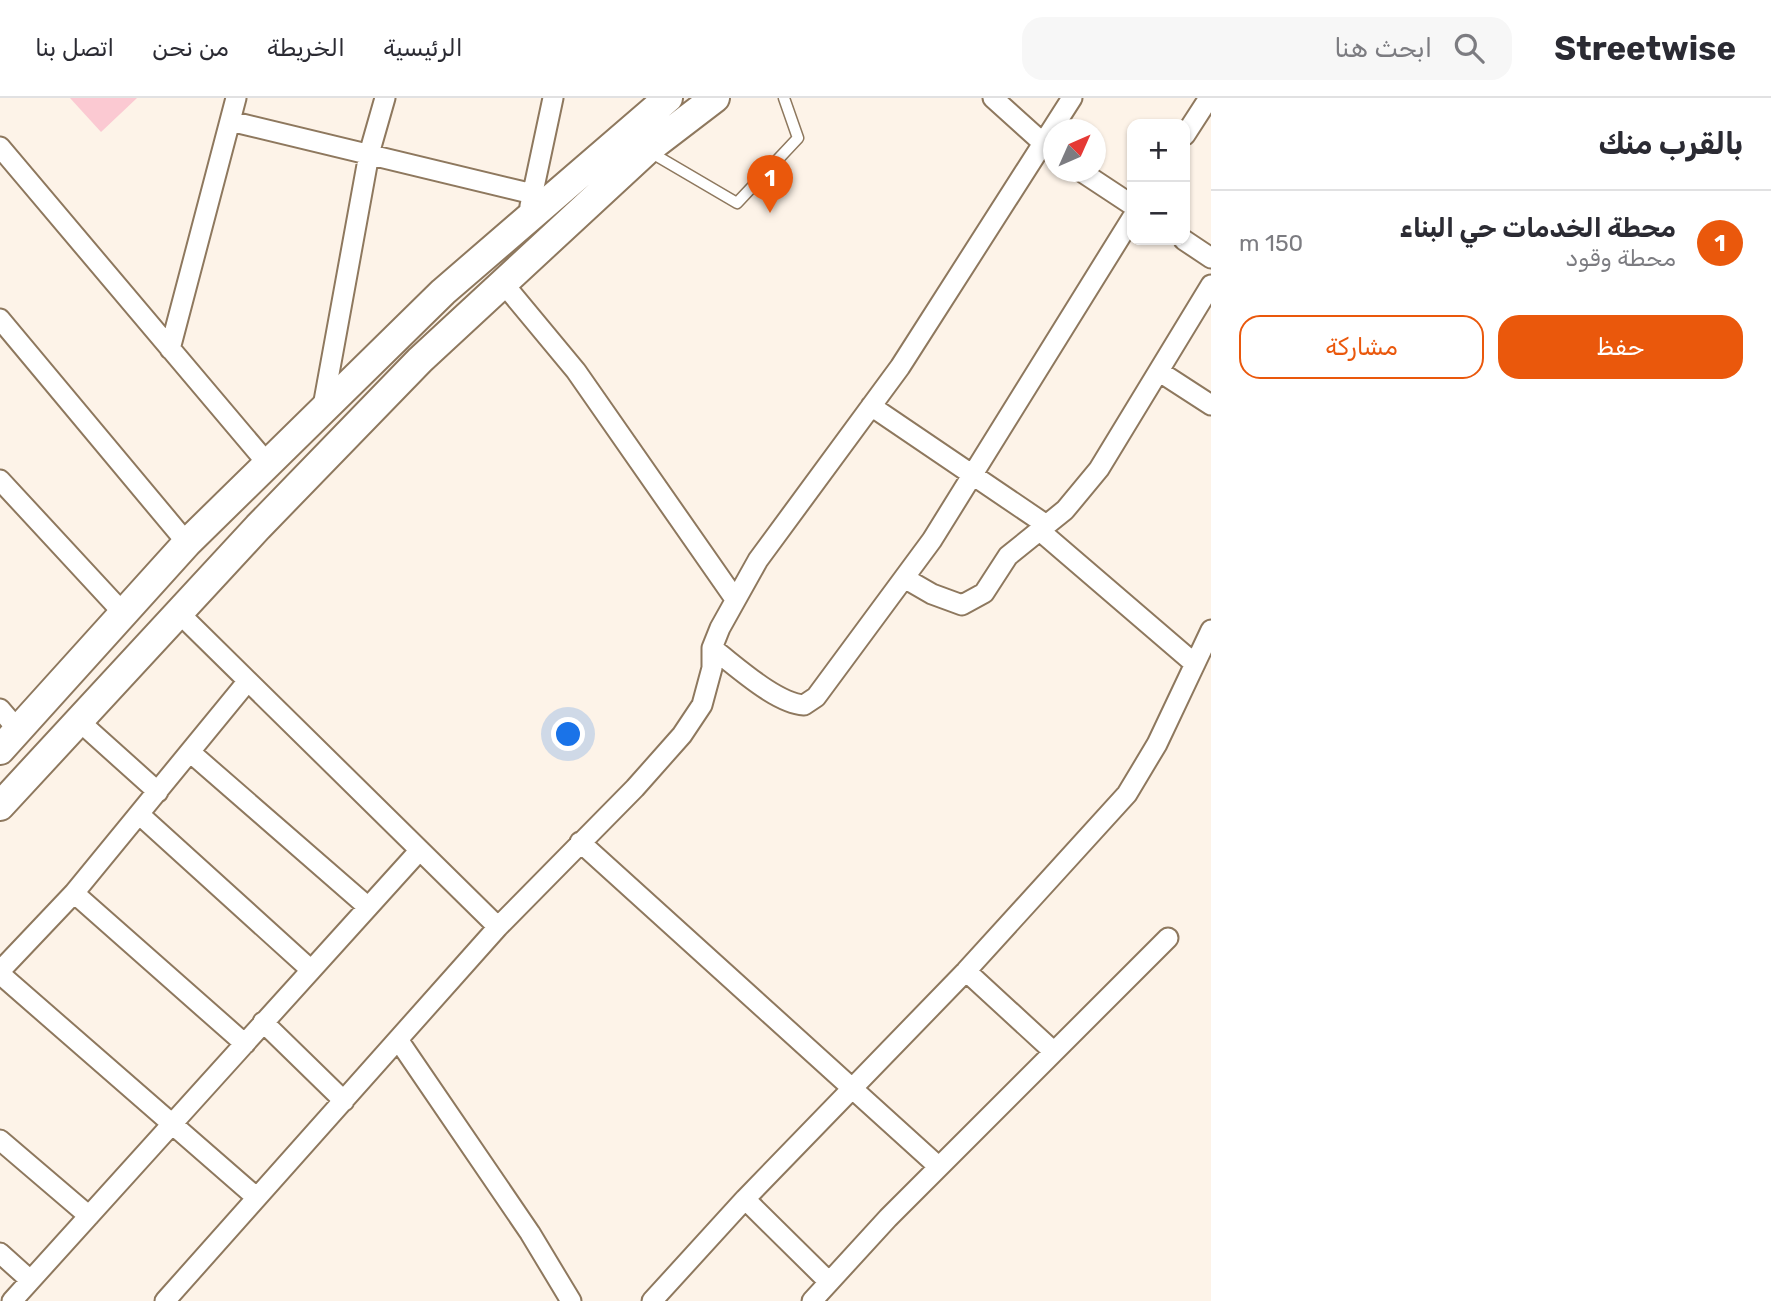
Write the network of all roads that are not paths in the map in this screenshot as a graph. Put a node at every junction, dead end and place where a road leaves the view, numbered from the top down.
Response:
1 (236, 98) edge
2 (385, 98) edge
3 (553, 98) edge
4 (668, 98) edge
5 (715, 98) edge
6 (784, 98) edge
7 (993, 98) edge
8 (1072, 98) edge
9 (1209, 98) edge
10 (1062, 119) edge
11 (230, 121) junction
12 (1190, 127) edge
13 (1043, 144) edge
14 (0, 147) edge
15 (647, 150) junction
16 (369, 154) junction
17 (1043, 156) edge
18 (1097, 182) edge
19 (533, 194) junction
20 (1127, 202) edge
21 (525, 223) junction
22 (1127, 226) edge
23 (1190, 244) edge
24 (1211, 258) edge
25 (503, 283) junction
26 (1211, 285) edge
27 (0, 319) edge
28 (170, 349) junction
29 (1160, 372) junction
30 (1211, 405) edge
31 (871, 406) junction
32 (322, 412) junction
33 (267, 463) junction
34 (975, 473) junction
35 (0, 480) edge
36 (1042, 527) junction
37 (187, 543) junction
38 (906, 579) junction
39 (735, 599) junction
40 (179, 613) junction
41 (124, 614) junction
42 (1211, 629) edge
43 (712, 648) junction
44 (1195, 664) junction
45 (247, 682) junction
46 (79, 721) junction
47 (6, 730) edge
48 (190, 752) junction
49 (158, 792) junction
50 (0, 806) edge
51 (140, 815) junction
52 (580, 842) junction
53 (419, 850) junction
54 (74, 893) junction
55 (368, 907) junction
56 (498, 927) junction
57 (1168, 938) dead end
58 (311, 970) junction
59 (966, 971) junction
60 (0, 972) edge
61 (263, 1022) junction
62 (399, 1041) junction
63 (245, 1044) junction
64 (1053, 1051) junction
65 (853, 1088) junction
66 (344, 1101) junction
67 (171, 1124) junction
68 (0, 1140) edge
69 (939, 1167) junction
70 (256, 1197) junction
71 (745, 1199) junction
72 (89, 1216) junction
73 (0, 1253) edge
74 (30, 1280) junction
75 (829, 1282) junction
76 (12, 1301) edge
77 (165, 1301) edge
78 (571, 1301) edge
79 (652, 1301) edge
80 (812, 1301) edge

1 - 11 street
2 - 16 street
3 - 19 street
4 - 21 main road
5 - 15 main road
6 - 15 lane
7 - 13 street
8 - 10 street
9 - 12 street
11 - 16 street
11 - 28 street
14 - 28 street
15 - 25 main road
16 - 19 street
16 - 32 street
17 - 31 street
18 - 20 street
19 - 21 street
21 - 32 main road
22 - 34 street
23 - 24 street
25 - 39 street
25 - 40 main road
26 - 29 street
27 - 37 street
28 - 33 street
29 - 30 street
29 - 36 street
31 - 34 street
31 - 39 street
32 - 33 main road
33 - 37 main road
34 - 36 street
34 - 38 street
35 - 41 street
36 - 38 street
36 - 44 street
37 - 41 main road
38 - 43 street
39 - 43 street
40 - 45 street
40 - 46 main road
41 - 47 main road
42 - 44 street
43 - 52 street
44 - 59 street
45 - 48 street
45 - 53 street
46 - 49 street
46 - 50 main road
48 - 49 street
48 - 55 street
49 - 51 street
51 - 54 street
51 - 58 street
52 - 56 street
52 - 65 street
53 - 55 street
53 - 56 street
54 - 60 street
54 - 63 street
55 - 58 street
56 - 62 street
57 - 64 street
58 - 61 street
59 - 64 street
59 - 65 street
60 - 67 street
61 - 63 street
61 - 66 street
62 - 66 street
62 - 78 street
63 - 67 street
64 - 69 street
65 - 69 street
65 - 71 street
66 - 70 street
67 - 70 street
67 - 72 street
68 - 72 street
69 - 75 street
70 - 77 street
71 - 75 street
71 - 79 street
72 - 74 street
73 - 74 street
74 - 76 street
75 - 80 street

